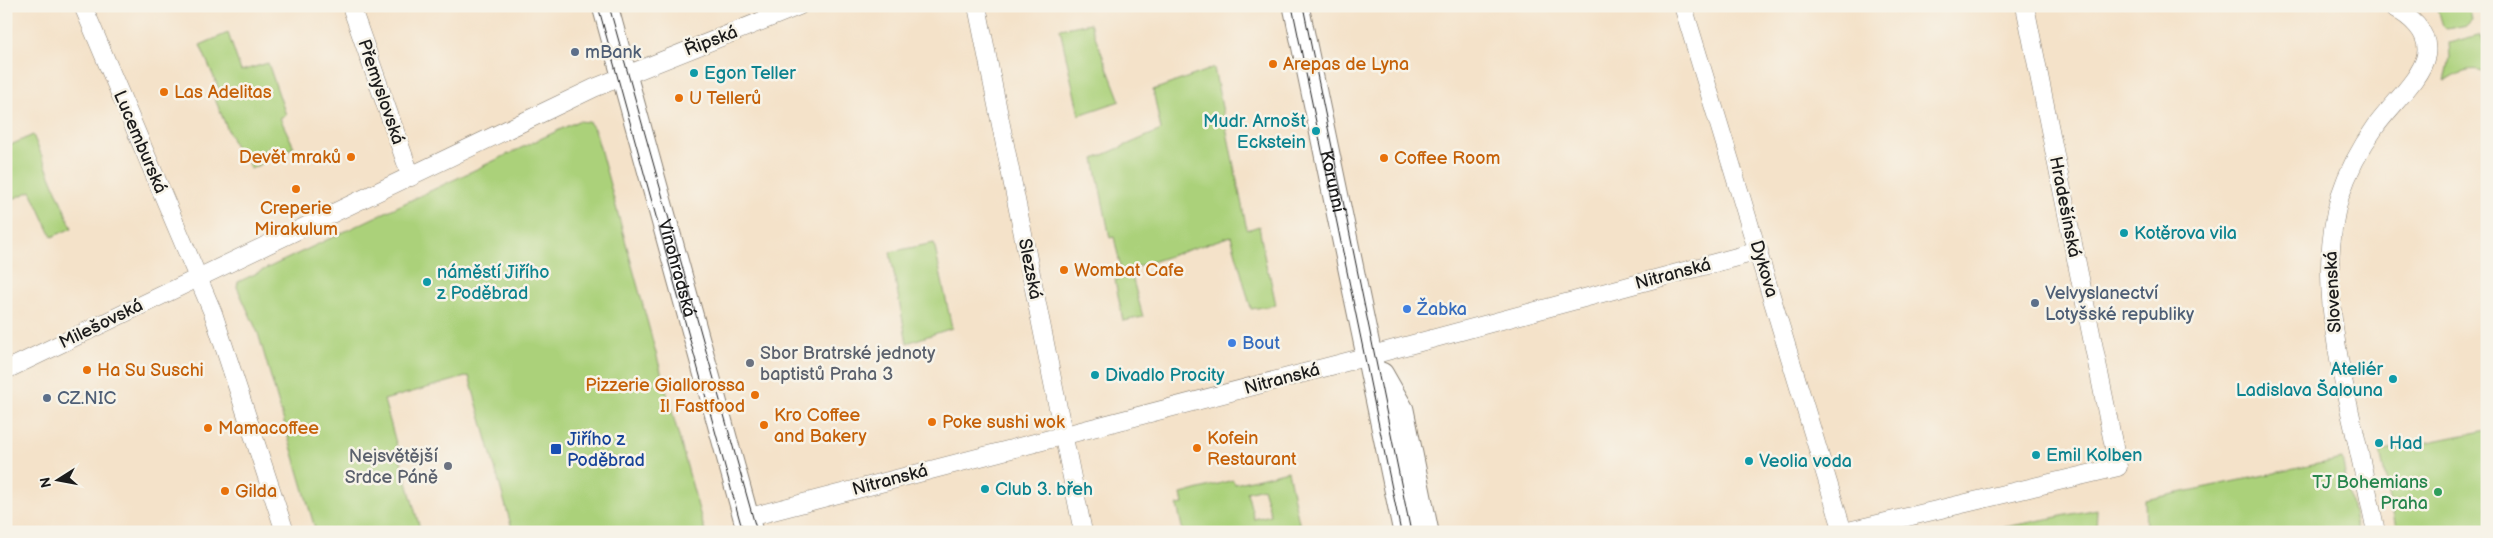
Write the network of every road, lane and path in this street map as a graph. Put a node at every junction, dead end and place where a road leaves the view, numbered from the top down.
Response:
1 (83, 6) edge
2 (351, 6) edge
3 (604, 6) edge
4 (799, 6) edge
5 (977, 6) edge
6 (1296, 6) edge
7 (1683, 6) edge
8 (2024, 6) edge
9 (2391, 6) edge
10 (623, 75) junction
11 (411, 177) junction
12 (1759, 251) junction
13 (197, 278) junction
14 (1370, 356) junction
15 (6, 370) edge
16 (1063, 435) junction
17 (2118, 468) joint
18 (748, 525) edge
19 (285, 532) edge
20 (1083, 532) edge
21 (1406, 532) edge
22 (1426, 532) edge
23 (1843, 532) edge
24 (2376, 532) edge

1 - 13 street, Lucemburská
2 - 11 street, Přemyslovská
3 - 10 street, Vinohradská
4 - 10 street, Řipská
5 - 16 street, Slezská
6 - 14 street, Korunní
7 - 12 street, Dykova
8 - 17 street, Hradešínská
9 - 24 street, Slovenská
10 - 11 street
10 - 18 street, Vinohradská
11 - 13 street
12 - 14 street, Nitranská
12 - 23 street, Dykova
13 - 15 street, Milešovská
13 - 19 street
14 - 16 street, Nitranská
14 - 21 street, Korunní
14 - 22 street, Korunní
16 - 18 street, Nitranská
16 - 20 street, Slezská
17 - 23 street, Dykova

